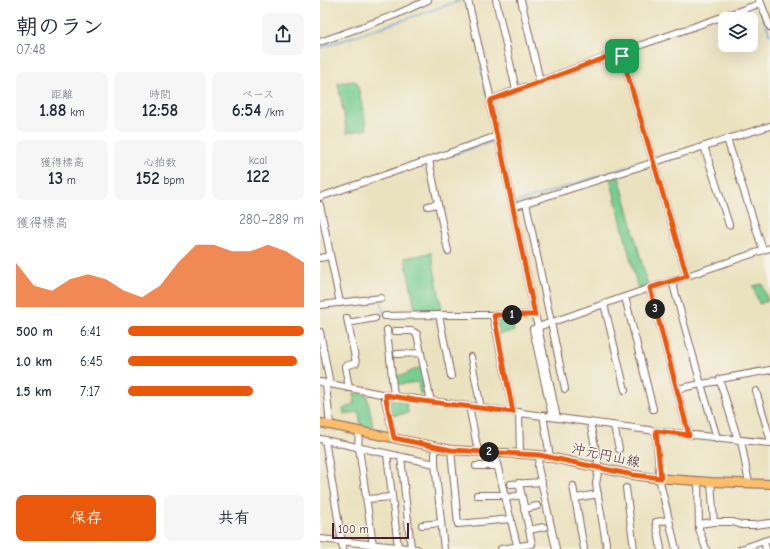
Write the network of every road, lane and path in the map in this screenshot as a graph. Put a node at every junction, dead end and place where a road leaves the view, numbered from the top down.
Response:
1 (428, 0) edge
2 (468, 0) edge
3 (496, 0) edge
4 (521, 0) edge
5 (759, 3) edge
6 (770, 27) edge
7 (320, 42) edge
8 (621, 54) junction
9 (540, 81) junction
10 (516, 90) junction
11 (491, 100) junction
12 (770, 126) edge
13 (497, 136) junction
14 (727, 139) junction
15 (704, 146) junction
16 (652, 161) junction
17 (430, 162) junction
18 (320, 197) edge
19 (526, 202) junction
20 (438, 204) junction
21 (320, 205) edge
22 (428, 206) dead end
23 (513, 207) junction
24 (729, 225) dead end
25 (770, 248) edge
26 (763, 250) junction
27 (448, 251) dead end
28 (330, 256) junction
29 (320, 258) edge
30 (687, 276) junction
31 (672, 281) junction
32 (650, 288) junction
33 (625, 297) junction
34 (381, 298) dead end
35 (340, 303) junction
36 (604, 304) junction
37 (320, 305) edge
38 (535, 315) junction
39 (385, 316) dead end
40 (439, 316) junction
41 (494, 317) junction
42 (375, 318) dead end
43 (551, 320) junction
44 (538, 327) junction
45 (386, 330) dead end
46 (320, 332) edge
47 (396, 332) dead end
48 (397, 354) dead end
49 (421, 354) junction
50 (471, 356) dead end
51 (770, 370) edge
52 (451, 376) dead end
53 (720, 381) junction
54 (702, 384) junction
55 (326, 385) edge
56 (349, 388) junction
57 (565, 389) dead end
58 (677, 389) junction
59 (625, 390) dead end
60 (756, 391) dead end
61 (394, 396) junction
62 (386, 397) junction
63 (431, 402) junction
64 (469, 408) junction
65 (481, 408) junction
66 (652, 409) dead end
67 (517, 413) junction
68 (543, 417) junction
69 (554, 417) junction
70 (320, 423) edge
71 (590, 423) junction
72 (330, 425) junction
73 (614, 427) junction
74 (656, 432) junction
75 (359, 434) junction
76 (689, 435) junction
77 (394, 438) junction
78 (717, 438) junction
79 (770, 438) edge
80 (322, 440) edge
81 (739, 440) junction
82 (770, 443) edge
83 (358, 446) junction
84 (435, 449) junction
85 (619, 449) dead end
86 (478, 451) junction
87 (451, 452) junction
88 (387, 454) junction
89 (495, 454) junction
90 (520, 454) junction
91 (400, 457) junction
92 (538, 457) junction
93 (550, 457) junction
94 (435, 463) junction
95 (476, 466) dead end
96 (497, 466) junction
97 (599, 469) junction
98 (660, 480) junction
99 (542, 482) junction
100 (519, 483) junction
101 (698, 483) junction
102 (511, 484) dead end
103 (712, 484) junction
104 (749, 484) junction
105 (770, 484) edge
106 (573, 486) dead end
107 (626, 488) dead end
108 (598, 494) junction
109 (521, 495) junction
110 (477, 496) dead end
111 (392, 497) junction
112 (507, 497) junction
113 (576, 498) junction
114 (367, 499) junction
115 (537, 506) dead end
116 (524, 509) junction
117 (511, 519) junction
118 (669, 520) junction
119 (714, 522) junction
120 (441, 523) junction
121 (770, 523) edge
122 (699, 524) junction
123 (422, 525) dead end
124 (544, 527) dead end
125 (529, 530) junction
126 (320, 538) edge
127 (767, 540) edge
128 (342, 542) junction
129 (373, 545) junction
130 (519, 547) edge
131 (398, 548) edge
132 (343, 549) edge
133 (414, 549) edge
134 (444, 549) edge
135 (501, 549) edge
136 (556, 549) edge
137 (584, 549) edge
138 (607, 549) edge
139 (634, 549) edge
140 (661, 549) edge
141 (676, 549) edge
142 (706, 549) edge
143 (741, 549) edge
144 (766, 549) edge

1 - 7 street
2 - 11 street
3 - 10 street
4 - 9 street
5 - 6 street
5 - 8 street
8 - 9 street
8 - 16 street
9 - 10 street
10 - 11 street
11 - 13 street
12 - 14 street
13 - 17 street
13 - 23 street
14 - 15 street
14 - 26 street
15 - 16 street
15 - 24 street
16 - 19 street
16 - 30 street
17 - 18 street
17 - 20 street
19 - 23 street
19 - 43 street
20 - 22 street
20 - 27 street
21 - 28 street
23 - 38 street
25 - 26 street
26 - 30 street
28 - 29 street
28 - 35 street
30 - 31 street
31 - 32 street
31 - 54 street
32 - 33 street
32 - 58 street
33 - 36 street
33 - 66 street
34 - 35 street
35 - 37 street
36 - 43 street
36 - 59 street
38 - 41 street
38 - 44 street
39 - 40 street
40 - 41 street
40 - 52 street
41 - 67 street
42 - 56 street
43 - 44 street
43 - 57 street
44 - 69 street
45 - 61 street
46 - 55 street
47 - 49 street
48 - 49 street
49 - 63 street
50 - 65 street
51 - 53 street
53 - 54 street
53 - 81 street
54 - 58 street
54 - 78 street
55 - 56 street
55 - 72 street
56 - 62 street
58 - 76 street
60 - 79 street
61 - 62 street
61 - 63 street
62 - 77 street
63 - 64 street
64 - 65 street
64 - 86 street
65 - 67 street
67 - 68 street
67 - 90 street
68 - 69 street
68 - 93 street
69 - 71 street
70 - 72 main road, 沖元円山線
71 - 73 street
71 - 97 street
72 - 75 main road, 沖元円山線
73 - 74 street
73 - 85 street
74 - 76 street
74 - 98 street
75 - 77 main road, 沖元円山線
75 - 83 street
76 - 78 street
77 - 84 main road, 沖元円山線
78 - 81 street
80 - 83 street
80 - 128 street
81 - 82 street
81 - 104 street
83 - 88 street
83 - 114 street
84 - 87 main road, 沖元円山線
84 - 94 street
86 - 87 main road, 沖元円山線
86 - 89 main road, 沖元円山線
87 - 117 street
88 - 91 street
88 - 111 street
89 - 90 main road, 沖元円山線
89 - 96 street
90 - 92 main road, 沖元円山線
91 - 94 street
91 - 133 street
92 - 93 main road, 沖元円山線
92 - 99 street
93 - 97 main road, 沖元円山線
94 - 120 street
95 - 96 street
96 - 112 street
97 - 98 main road, 沖元円山線
97 - 108 street
98 - 101 main road, 沖元円山線
98 - 118 street
99 - 100 street
99 - 136 street
100 - 102 street
100 - 109 street
101 - 103 main road, 沖元円山線
101 - 122 street
103 - 104 main road, 沖元円山線
103 - 119 street
104 - 105 main road, 沖元円山線
106 - 113 street
107 - 139 street
108 - 113 street
108 - 138 street
109 - 112 street
109 - 116 street
110 - 112 street
111 - 114 street
111 - 131 street
112 - 117 street
113 - 137 street
114 - 129 street
115 - 116 street
116 - 125 street
117 - 130 street
118 - 140 street
118 - 141 street
119 - 121 street
119 - 122 street
120 - 123 street
120 - 134 street
122 - 142 street
124 - 125 street
125 - 130 street
126 - 128 street
127 - 143 street
127 - 144 street
128 - 129 street
128 - 132 street
129 - 131 street
130 - 135 street
131 - 133 street

